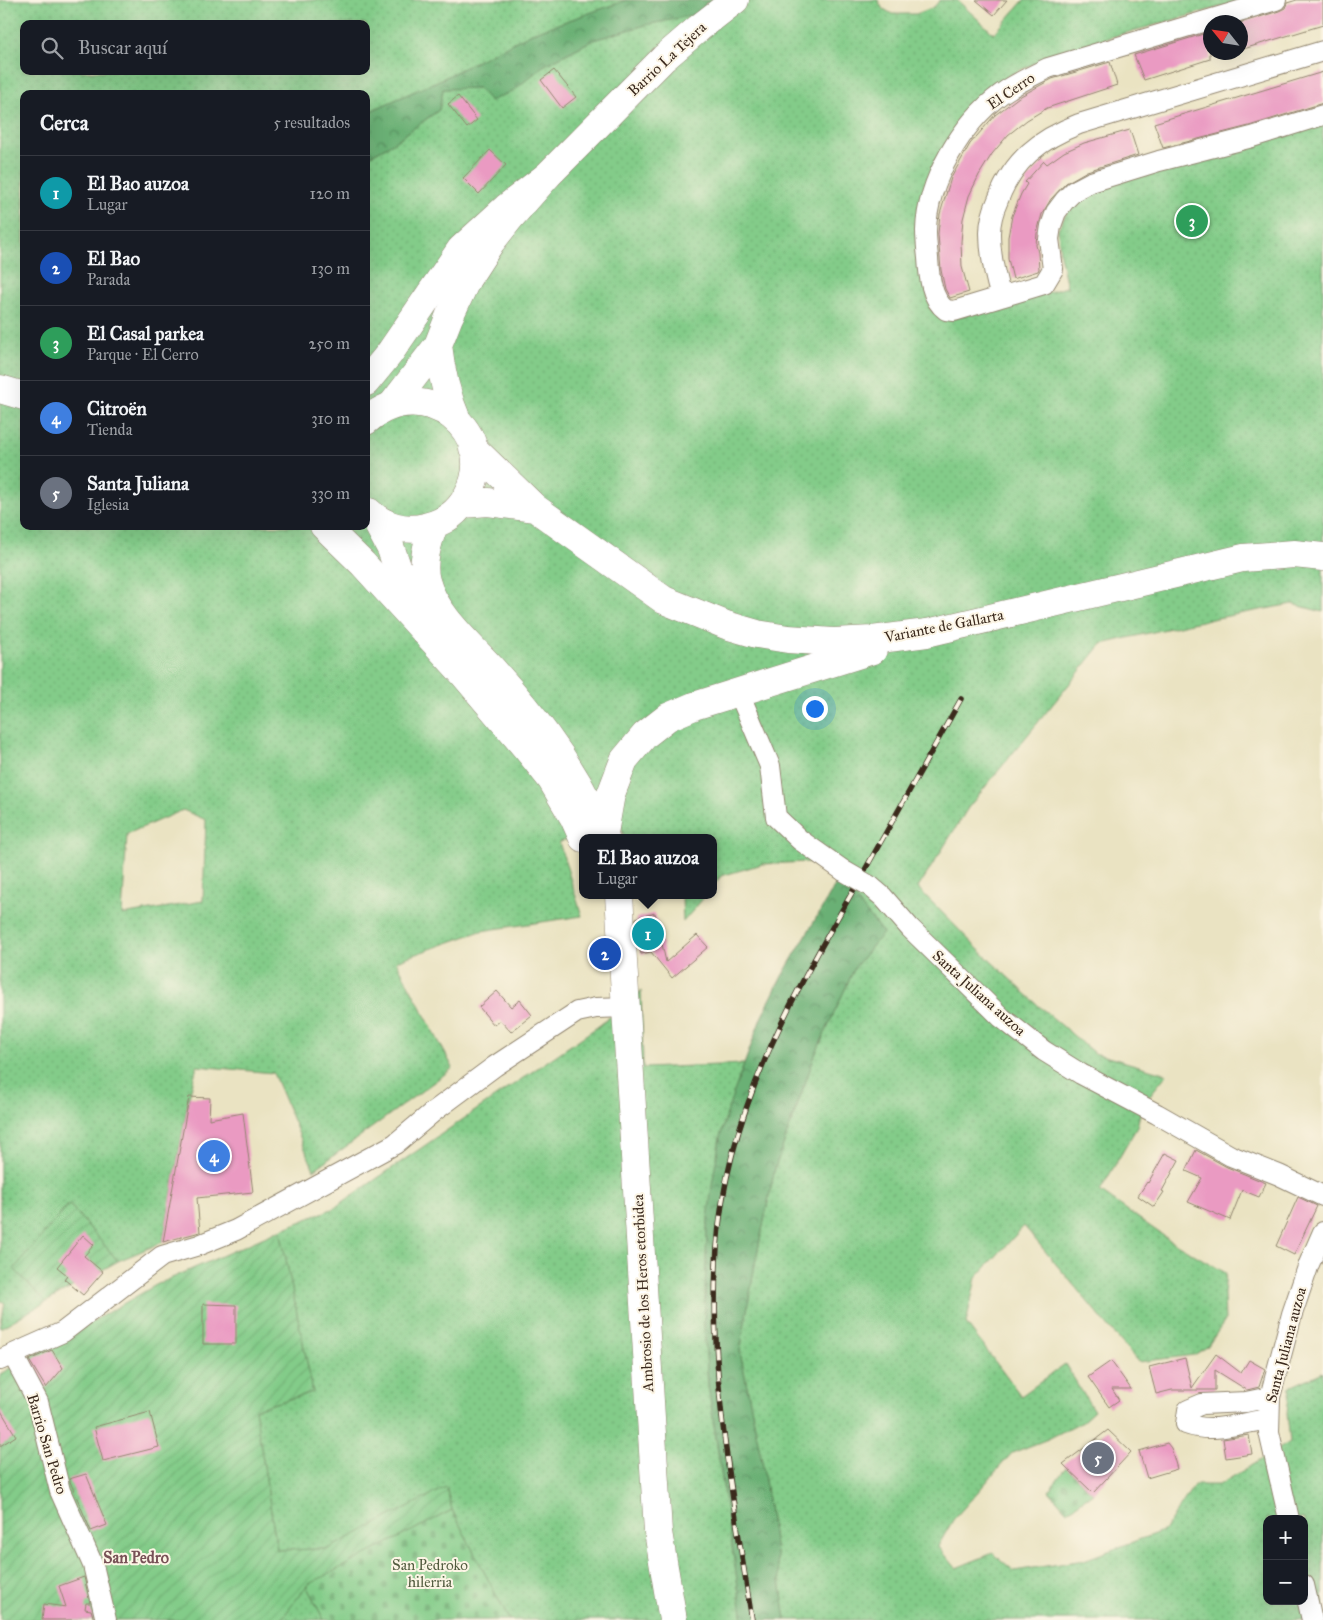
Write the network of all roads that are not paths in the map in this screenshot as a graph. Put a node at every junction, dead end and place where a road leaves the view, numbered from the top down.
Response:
1 (735, 0) edge
2 (1276, 0) edge
3 (1323, 51) edge
4 (1323, 115) edge
5 (547, 176) junction
6 (1001, 297) junction
7 (438, 345) junction
8 (370, 377) edge
9 (0, 389) edge
10 (20, 395) edge
11 (392, 405) junction
12 (370, 418) edge
13 (457, 420) junction
14 (473, 448) junction
15 (463, 504) junction
16 (534, 508) junction
17 (370, 513) edge
18 (434, 525) junction
19 (328, 530) edge
20 (1323, 557) edge
21 (927, 633) junction
22 (460, 670) junction
23 (739, 693) junction
24 (594, 834) edge
25 (596, 834) edge
26 (598, 834) edge
27 (605, 899) edge
28 (619, 899) edge
29 (622, 965) junction
30 (627, 1007) junction
31 (1323, 1196) edge
32 (1323, 1232) edge
33 (6, 1357) edge
34 (1270, 1397) junction
35 (1268, 1419) junction
36 (1288, 1515) edge
37 (1308, 1602) edge
38 (106, 1620) edge
39 (673, 1620) edge
40 (1312, 1620) edge

1 - 5 main road, Barrio La Tejera
2 - 6 street, El Cerro
3 - 6 street
4 - 6 street, El Cerro
5 - 7 main road
5 - 8 main road
7 - 11 main road
7 - 13 main road
9 - 10 main road
11 - 12 main road
11 - 13 main road
13 - 14 main road
14 - 15 main road
14 - 16 main road, Variante de Gallarta
15 - 16 main road, Variante de Gallarta
15 - 18 main road
16 - 21 main road, Variante de Gallarta
17 - 18 main road
17 - 22 main road
18 - 25 main road
19 - 22 main road
20 - 21 main road, Variante de Gallarta
21 - 23 main road
22 - 24 main road
23 - 26 main road
23 - 31 street, Santa Juliana auzoa, bridge
27 - 29 main road
28 - 29 main road
29 - 30 main road, Ambrosio de los Heros etorbidea
30 - 33 street
30 - 39 main road, Ambrosio de los Heros etorbidea
32 - 34 street, Santa Juliana auzoa
33 - 38 street, Barrio San Pedro
34 - 35 street, Santa Juliana auzoa
34 - 35 street
35 - 36 street, Santa Juliana auzoa
37 - 40 street

